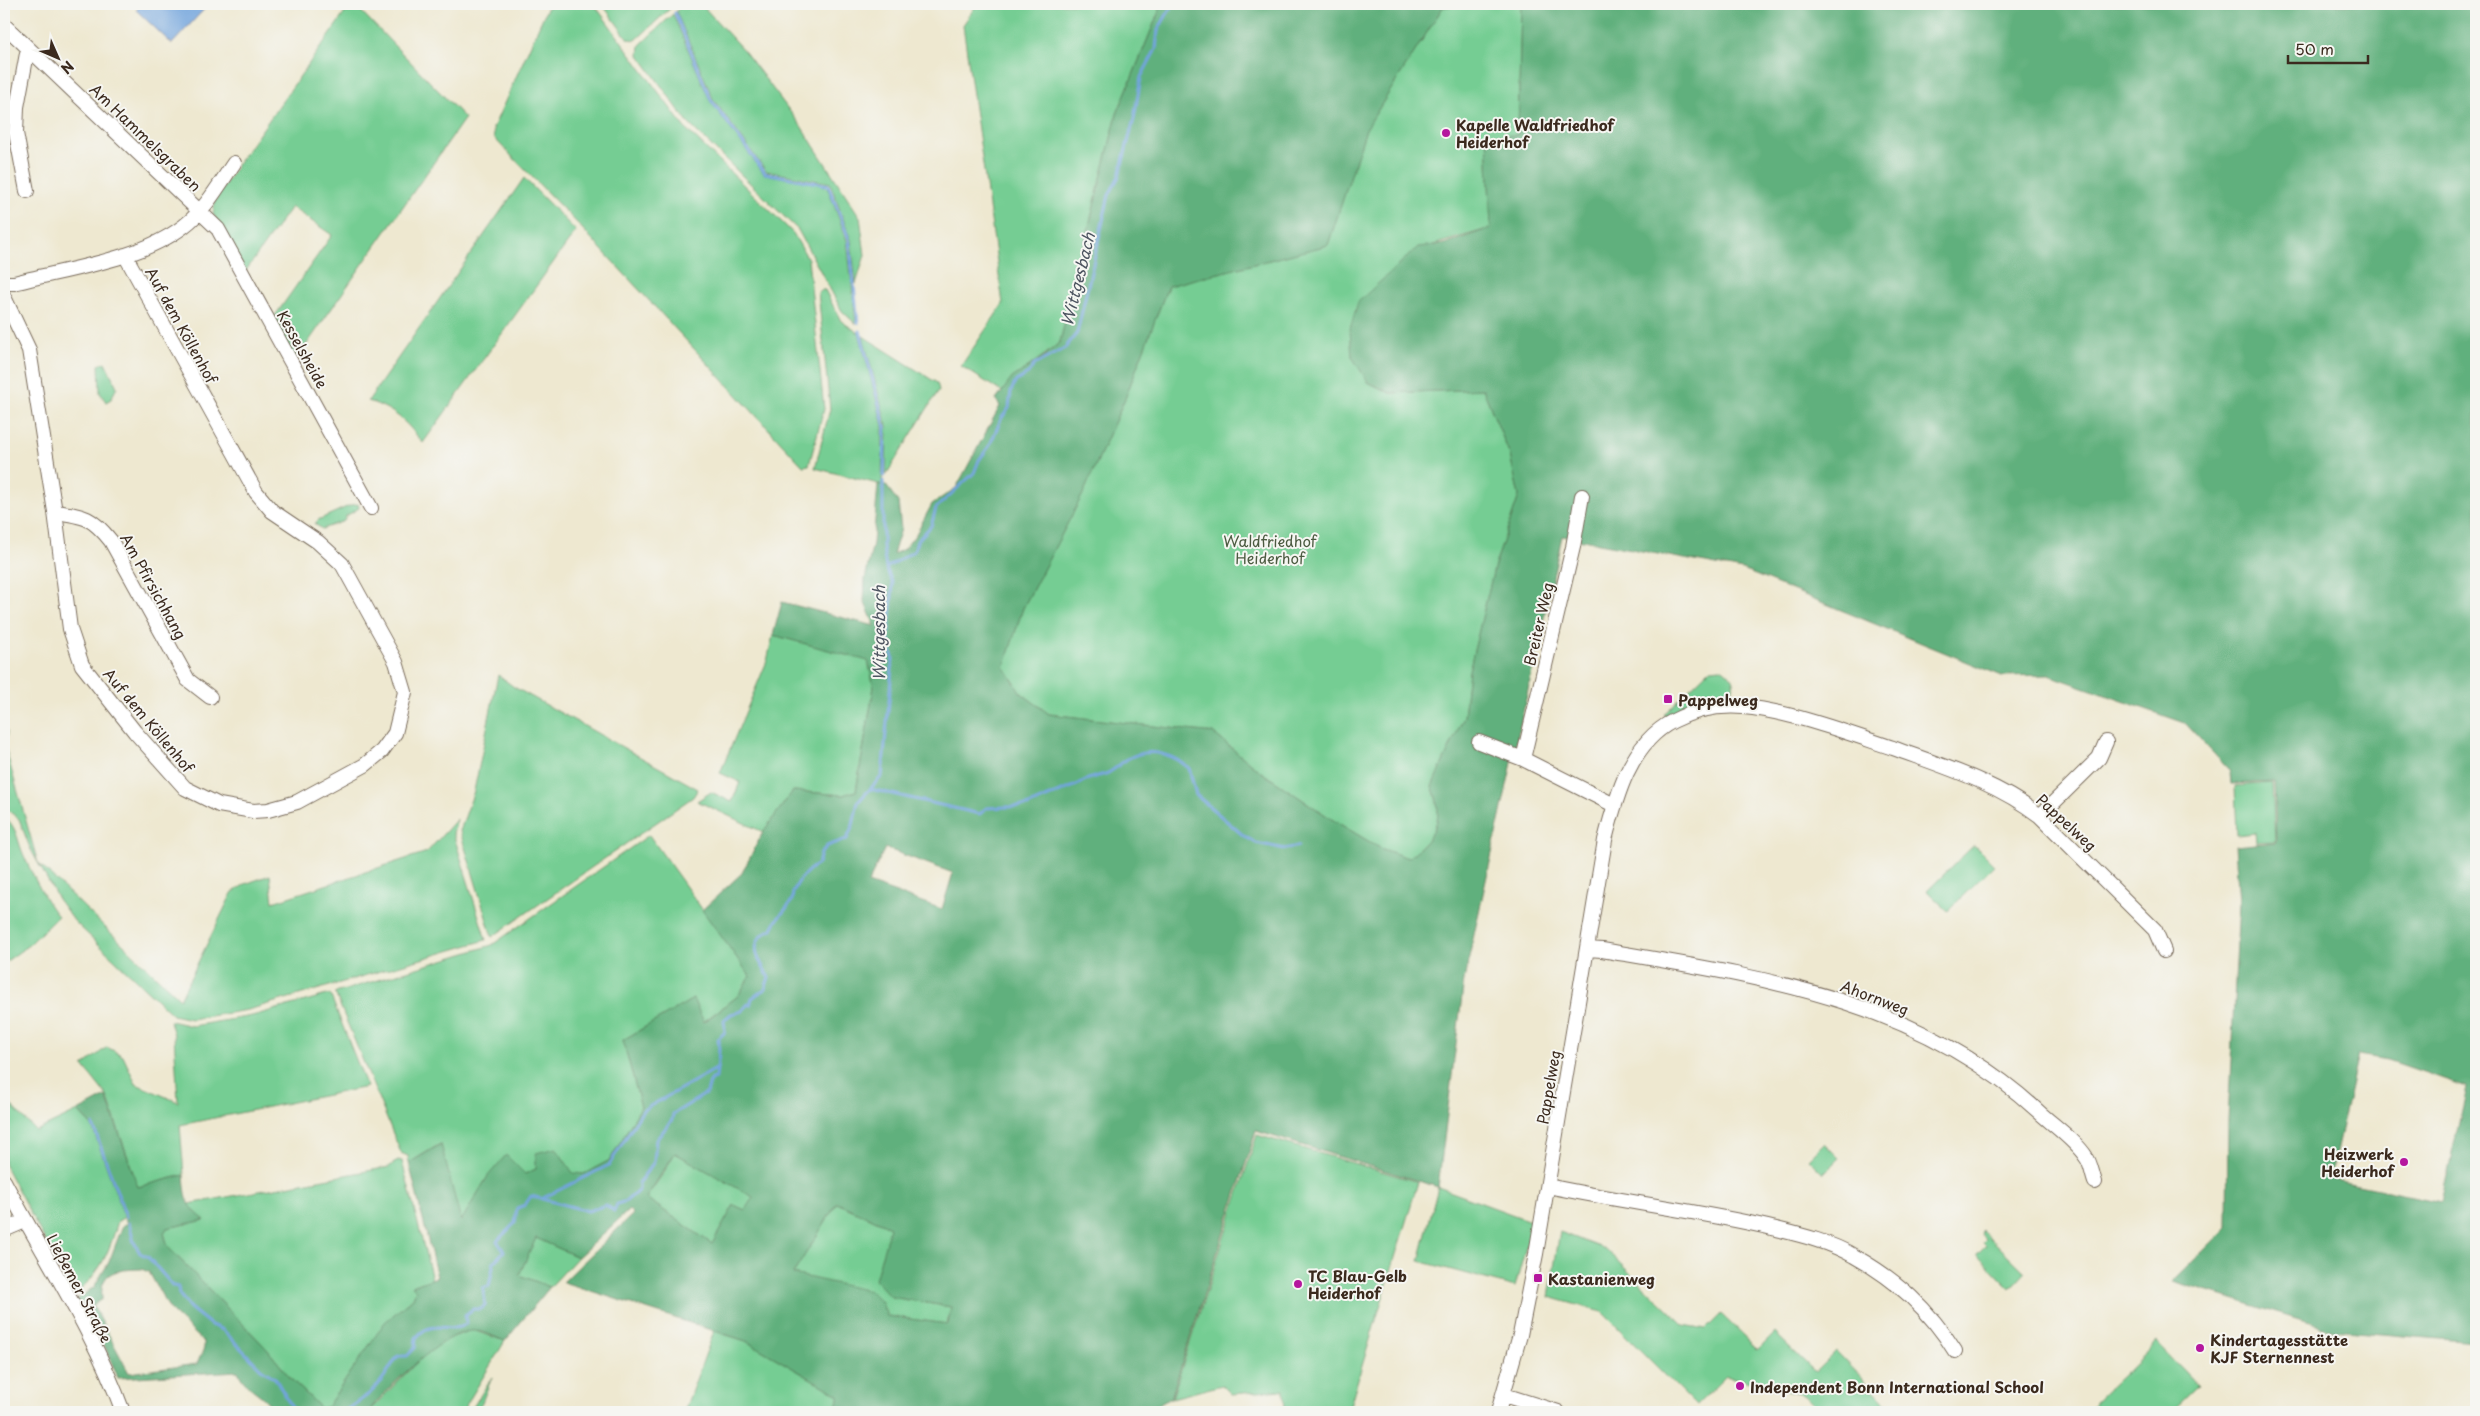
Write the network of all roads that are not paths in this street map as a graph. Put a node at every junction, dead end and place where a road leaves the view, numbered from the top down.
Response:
1 (4, 25) edge
2 (28, 48) junction
3 (234, 163) dead end
4 (27, 191) dead end
5 (200, 211) junction
6 (125, 255) junction
7 (4, 283) edge
8 (4, 298) edge
9 (1582, 496) dead end
10 (371, 508) dead end
11 (55, 512) junction
12 (210, 697) dead end
13 (1479, 742) dead end
14 (2106, 742) dead end
15 (1523, 759) junction
16 (1614, 806) junction
17 (2040, 816) junction
18 (1588, 949) junction
19 (2164, 951) dead end
20 (4, 1182) edge
21 (2095, 1182) dead end
22 (1548, 1186) junction
23 (25, 1221) junction
24 (4, 1230) edge
25 (1955, 1351) dead end
26 (1504, 1395) junction
27 (123, 1412) edge
28 (1498, 1412) edge
29 (1558, 1412) edge

1 - 2 street, Am Hammelsgraben
2 - 4 street
2 - 5 street, Am Hammelsgraben
3 - 5 street
5 - 6 street
5 - 10 street, Kesselsheide
6 - 7 street
6 - 11 street, Auf dem Köllenhof
8 - 11 street, Auf dem Köllenhof
9 - 15 street, Breiter Weg
11 - 12 street, Am Pfirsichhang
13 - 15 street
14 - 17 street
15 - 16 street
16 - 17 street, Pappelweg
16 - 18 street, Pappelweg
17 - 19 street, Pappelweg
18 - 21 street, Ahornweg
18 - 22 street, Pappelweg
20 - 23 street, Ließemer Straße
22 - 25 street
22 - 26 street, Pappelweg
23 - 24 street
23 - 27 street, Ließemer Straße
26 - 28 street, Pappelweg
26 - 29 street

